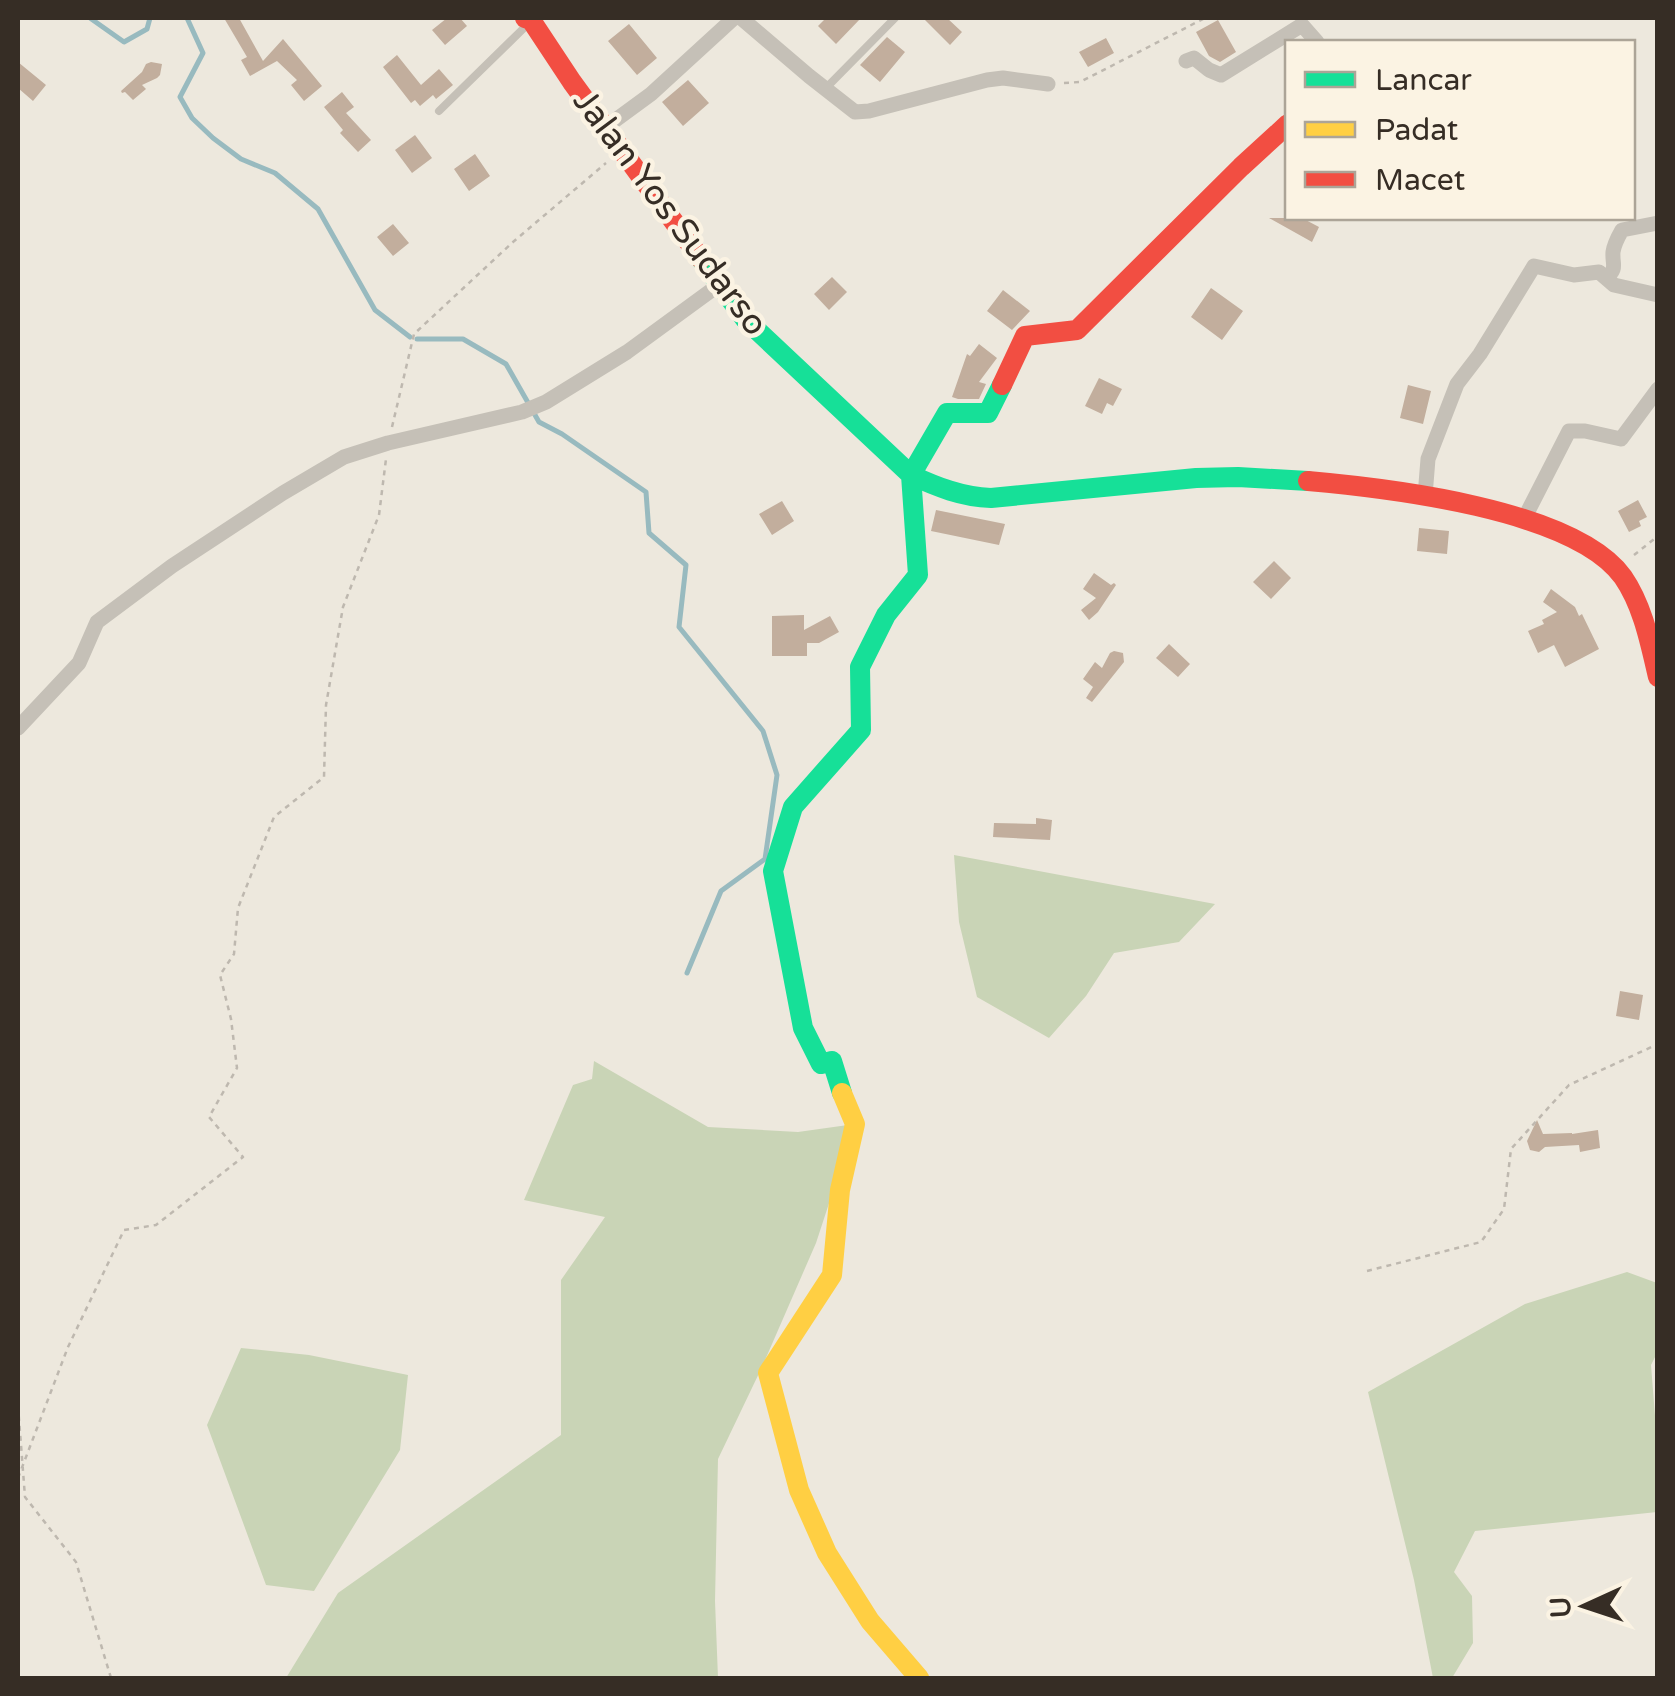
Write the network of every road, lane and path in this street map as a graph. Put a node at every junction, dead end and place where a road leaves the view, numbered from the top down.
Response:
1 (738, 18) edge
2 (895, 18) edge
3 (1205, 18) edge
4 (528, 19) edge
5 (1315, 40) edge
6 (1186, 61) dead end
7 (1048, 84) joint
8 (825, 88) junction
9 (440, 111) dead end
10 (606, 127) junction
11 (1285, 127) edge
12 (622, 150) junction
13 (1658, 224) edge
14 (1606, 278) junction
15 (720, 284) junction
16 (1658, 295) edge
17 (1658, 390) edge
18 (388, 443) junction
19 (912, 475) junction
20 (1424, 496) junction
21 (1524, 517) junction
22 (1658, 536) edge
23 (1616, 568) junction
24 (1658, 677) edge
25 (18, 728) edge
26 (1658, 1044) edge
27 (1367, 1272) dead end
28 (18, 1406) edge
29 (22, 1470) junction
30 (18, 1478) edge
31 (111, 1678) edge
32 (920, 1678) edge

1 - 8 street
1 - 10 street
2 - 8 lane
3 - 7 path
4 - 9 lane
4 - 10 street, Jalan Yos Sudarso
5 - 6 street
7 - 8 street
10 - 12 street, Jalan Yos Sudarso
11 - 19 street
12 - 15 street, Jalan Yos Sudarso
12 - 18 path
13 - 14 street
14 - 16 street
14 - 20 street
15 - 18 street
15 - 19 street, Jalan Yos Sudarso
17 - 21 street
18 - 25 street
18 - 29 path
19 - 20 street, Jalan Yos Sudarso
19 - 32 street
20 - 21 street, Jalan Yos Sudarso
21 - 23 street, Jalan Yos Sudarso
22 - 23 path
23 - 24 street, Jalan Yos Sudarso
26 - 27 path
28 - 29 path
29 - 30 path
29 - 31 path

